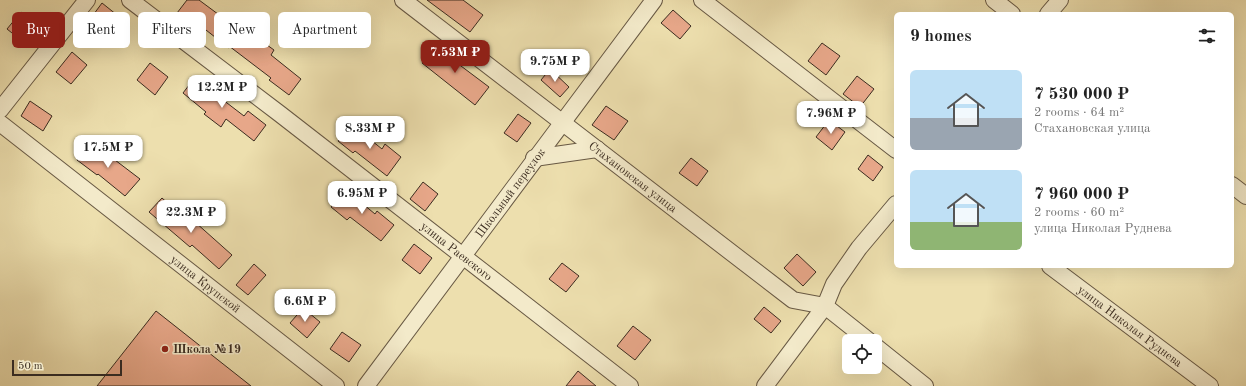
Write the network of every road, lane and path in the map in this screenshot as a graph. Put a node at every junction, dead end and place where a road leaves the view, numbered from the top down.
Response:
1 (87, 0) edge
2 (130, 0) edge
3 (403, 0) edge
4 (654, 0) edge
5 (702, 0) edge
6 (994, 0) edge
7 (1060, 0) edge
8 (1009, 12) edge
9 (1050, 12) edge
10 (0, 110) edge
11 (562, 122) junction
12 (0, 123) edge
13 (894, 148) edge
14 (597, 149) junction
15 (534, 158) junction
16 (1234, 187) edge
17 (1246, 196) edge
18 (894, 206) edge
19 (462, 256) junction
20 (1053, 268) edge
21 (825, 306) junction
22 (860, 334) edge
23 (882, 352) edge
24 (336, 386) edge
25 (366, 386) edge
26 (630, 386) edge
27 (765, 386) edge
28 (925, 386) edge
29 (1210, 386) edge

1 - 10 street
2 - 19 street, улица Раевского
3 - 11 street, Стахановская улица
4 - 11 street, Школьный переулок
5 - 13 street
6 - 8 street
7 - 9 street
11 - 14 street, Стахановская улица
11 - 15 street, Школьный переулок
12 - 24 street, улица Крупской
14 - 15 street
14 - 21 street, Стахановская улица
15 - 19 street, Школьный переулок
16 - 17 street
18 - 21 street
19 - 25 street, Школьный переулок
19 - 26 street, улица Раевского
20 - 29 street, улица Николая Руднева
21 - 22 street, Стахановская улица
21 - 27 street
23 - 28 street

